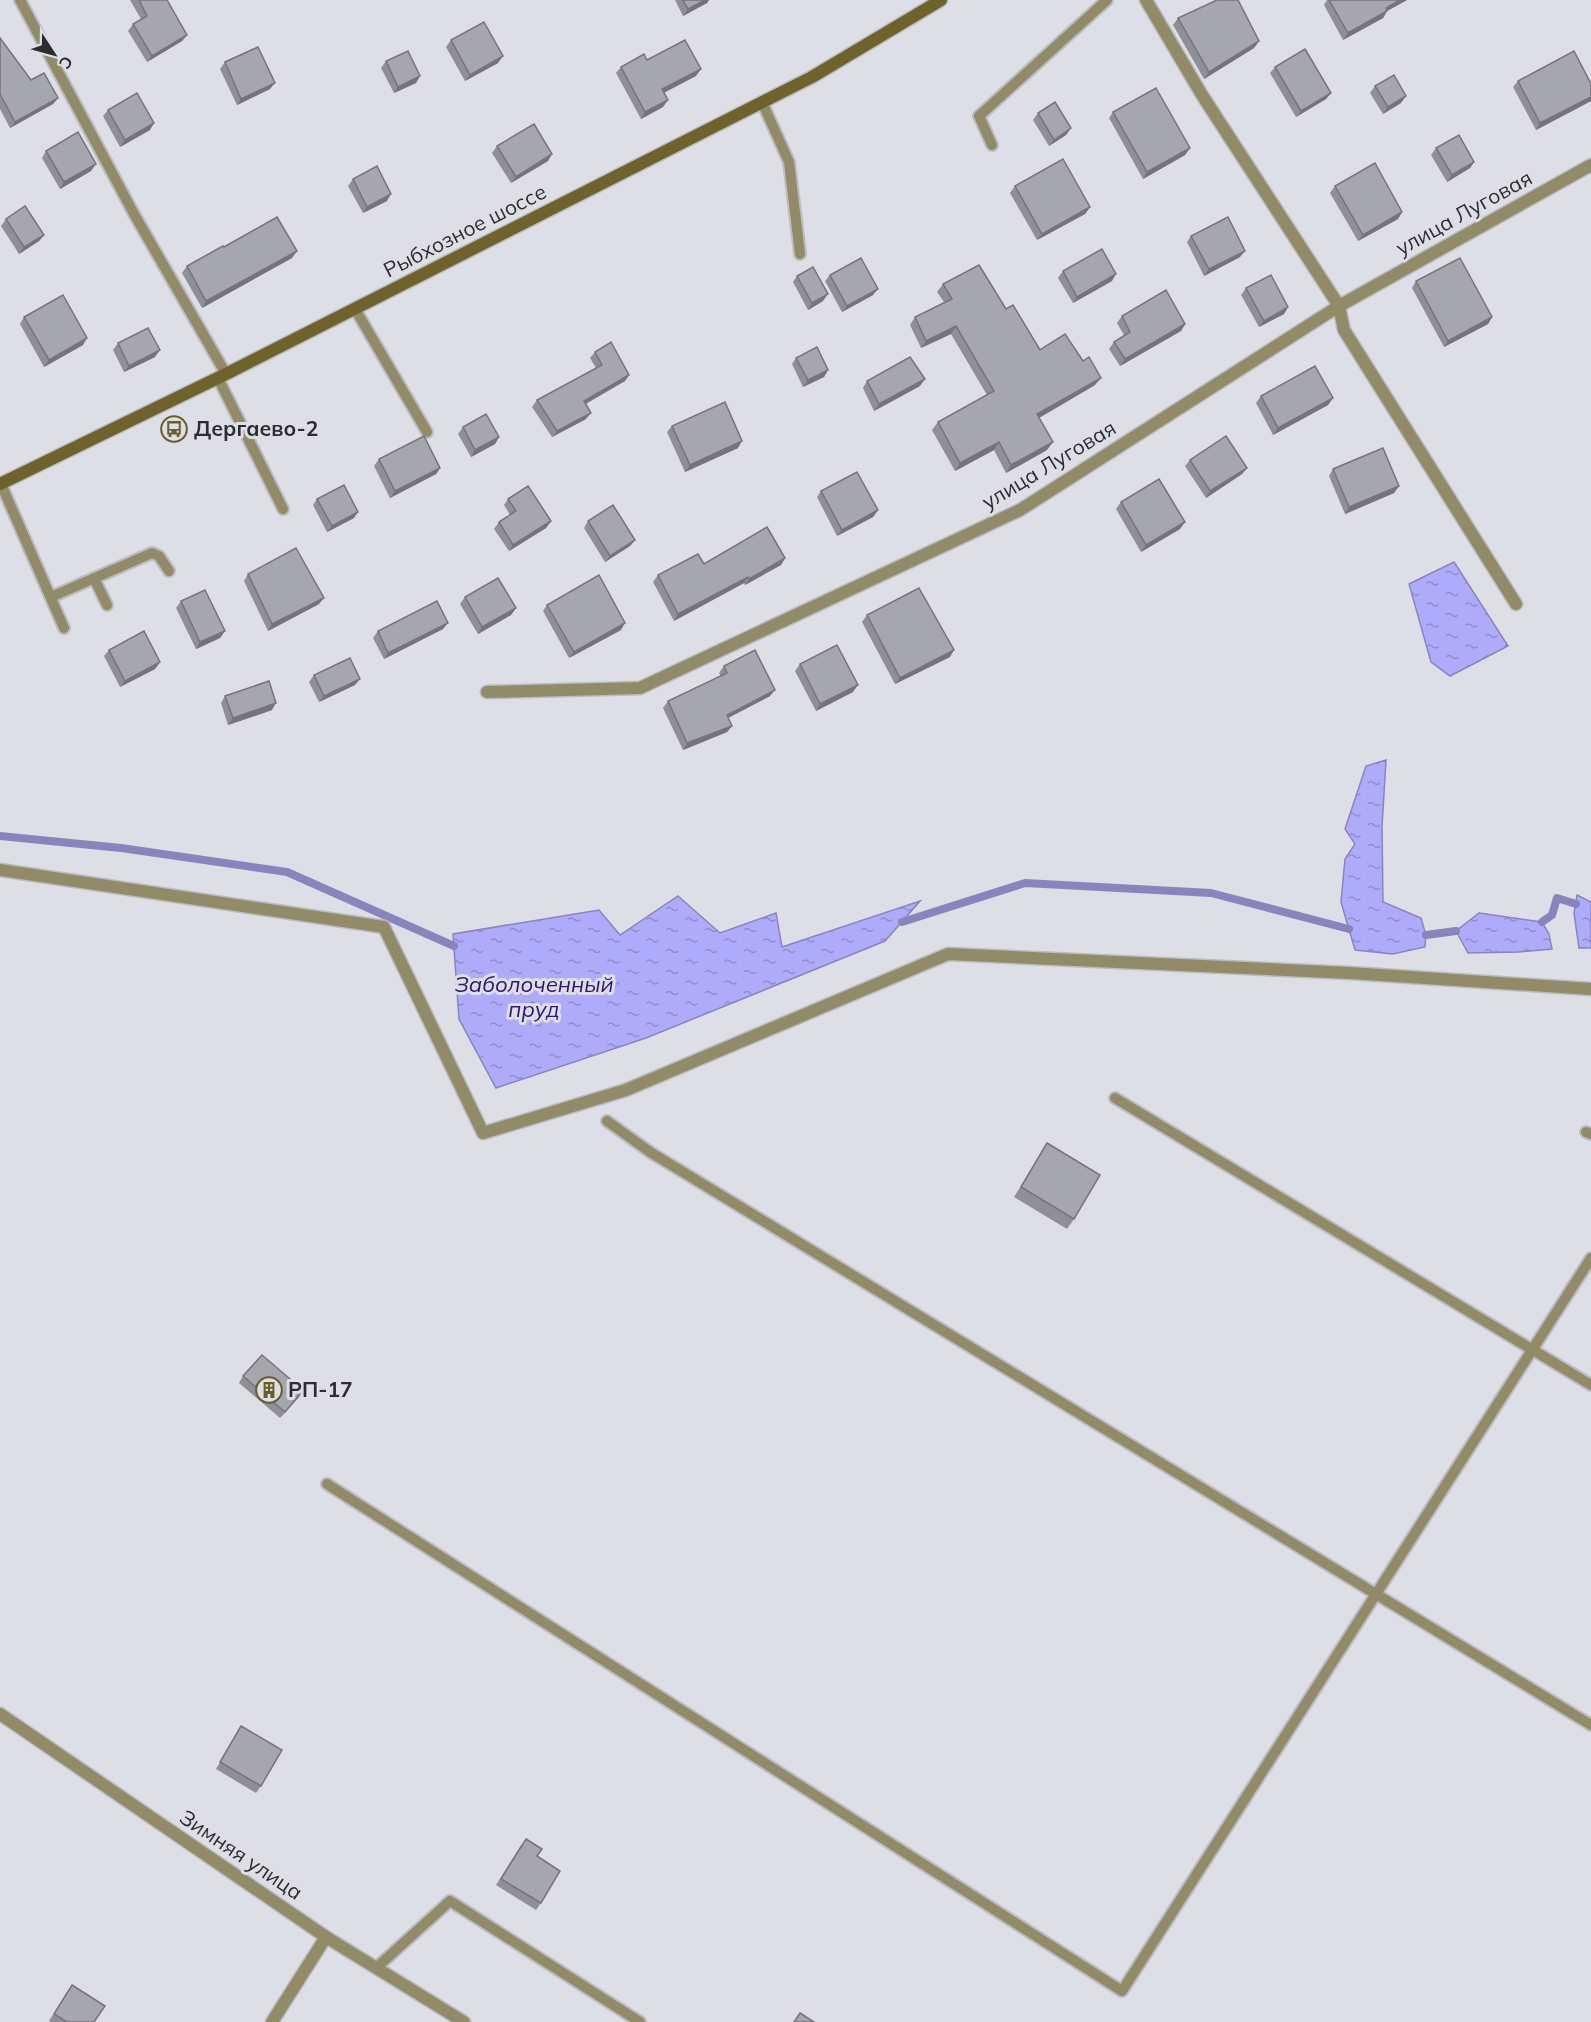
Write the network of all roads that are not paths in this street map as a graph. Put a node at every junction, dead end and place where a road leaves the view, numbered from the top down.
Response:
1 (20, 0) edge
2 (941, 0) edge
3 (1107, 0) edge
4 (1146, 0) edge
5 (762, 102) junction
6 (992, 145) dead end
7 (1591, 165) edge
8 (800, 254) dead end
9 (1339, 306) junction
10 (358, 314) dead end
11 (222, 376) junction
12 (427, 432) dead end
13 (1, 484) edge
14 (283, 509) dead end
15 (169, 571) dead end
16 (94, 578) junction
17 (51, 597) junction
18 (1516, 604) dead end
19 (107, 605) dead end
20 (64, 628) dead end
21 (487, 692) dead end
22 (0, 870) edge
23 (1591, 989) edge
24 (1115, 1098) dead end
25 (607, 1121) dead end
26 (1591, 1258) edge
27 (1533, 1349) junction
28 (1591, 1385) edge
29 (327, 1484) dead end
30 (1375, 1595) junction
31 (0, 1714) edge
32 (1591, 1725) edge
33 (326, 1937) junction
34 (376, 1968) junction
35 (272, 2022) edge
36 (464, 2022) edge
37 (640, 2022) edge

1 - 11 lane
2 - 5 main road, Рыбхозное шоссе
3 - 6 lane
4 - 9 street
5 - 8 lane
5 - 11 main road, Рыбхозное шоссе
7 - 9 street, улица Луговая
9 - 18 street
9 - 21 street, улица Луговая
10 - 12 lane
11 - 13 main road, Рыбхозное шоссе
11 - 14 lane
13 - 17 lane
15 - 16 lane
16 - 17 lane
16 - 19 lane
17 - 20 lane
22 - 23 street
24 - 27 lane
25 - 30 lane
26 - 27 lane
27 - 28 lane
27 - 30 lane
29 - 30 lane
30 - 32 lane
31 - 33 street, Зимняя улица
33 - 34 street, Зимняя улица
33 - 35 street
34 - 36 street, Зимняя улица
34 - 37 lane

